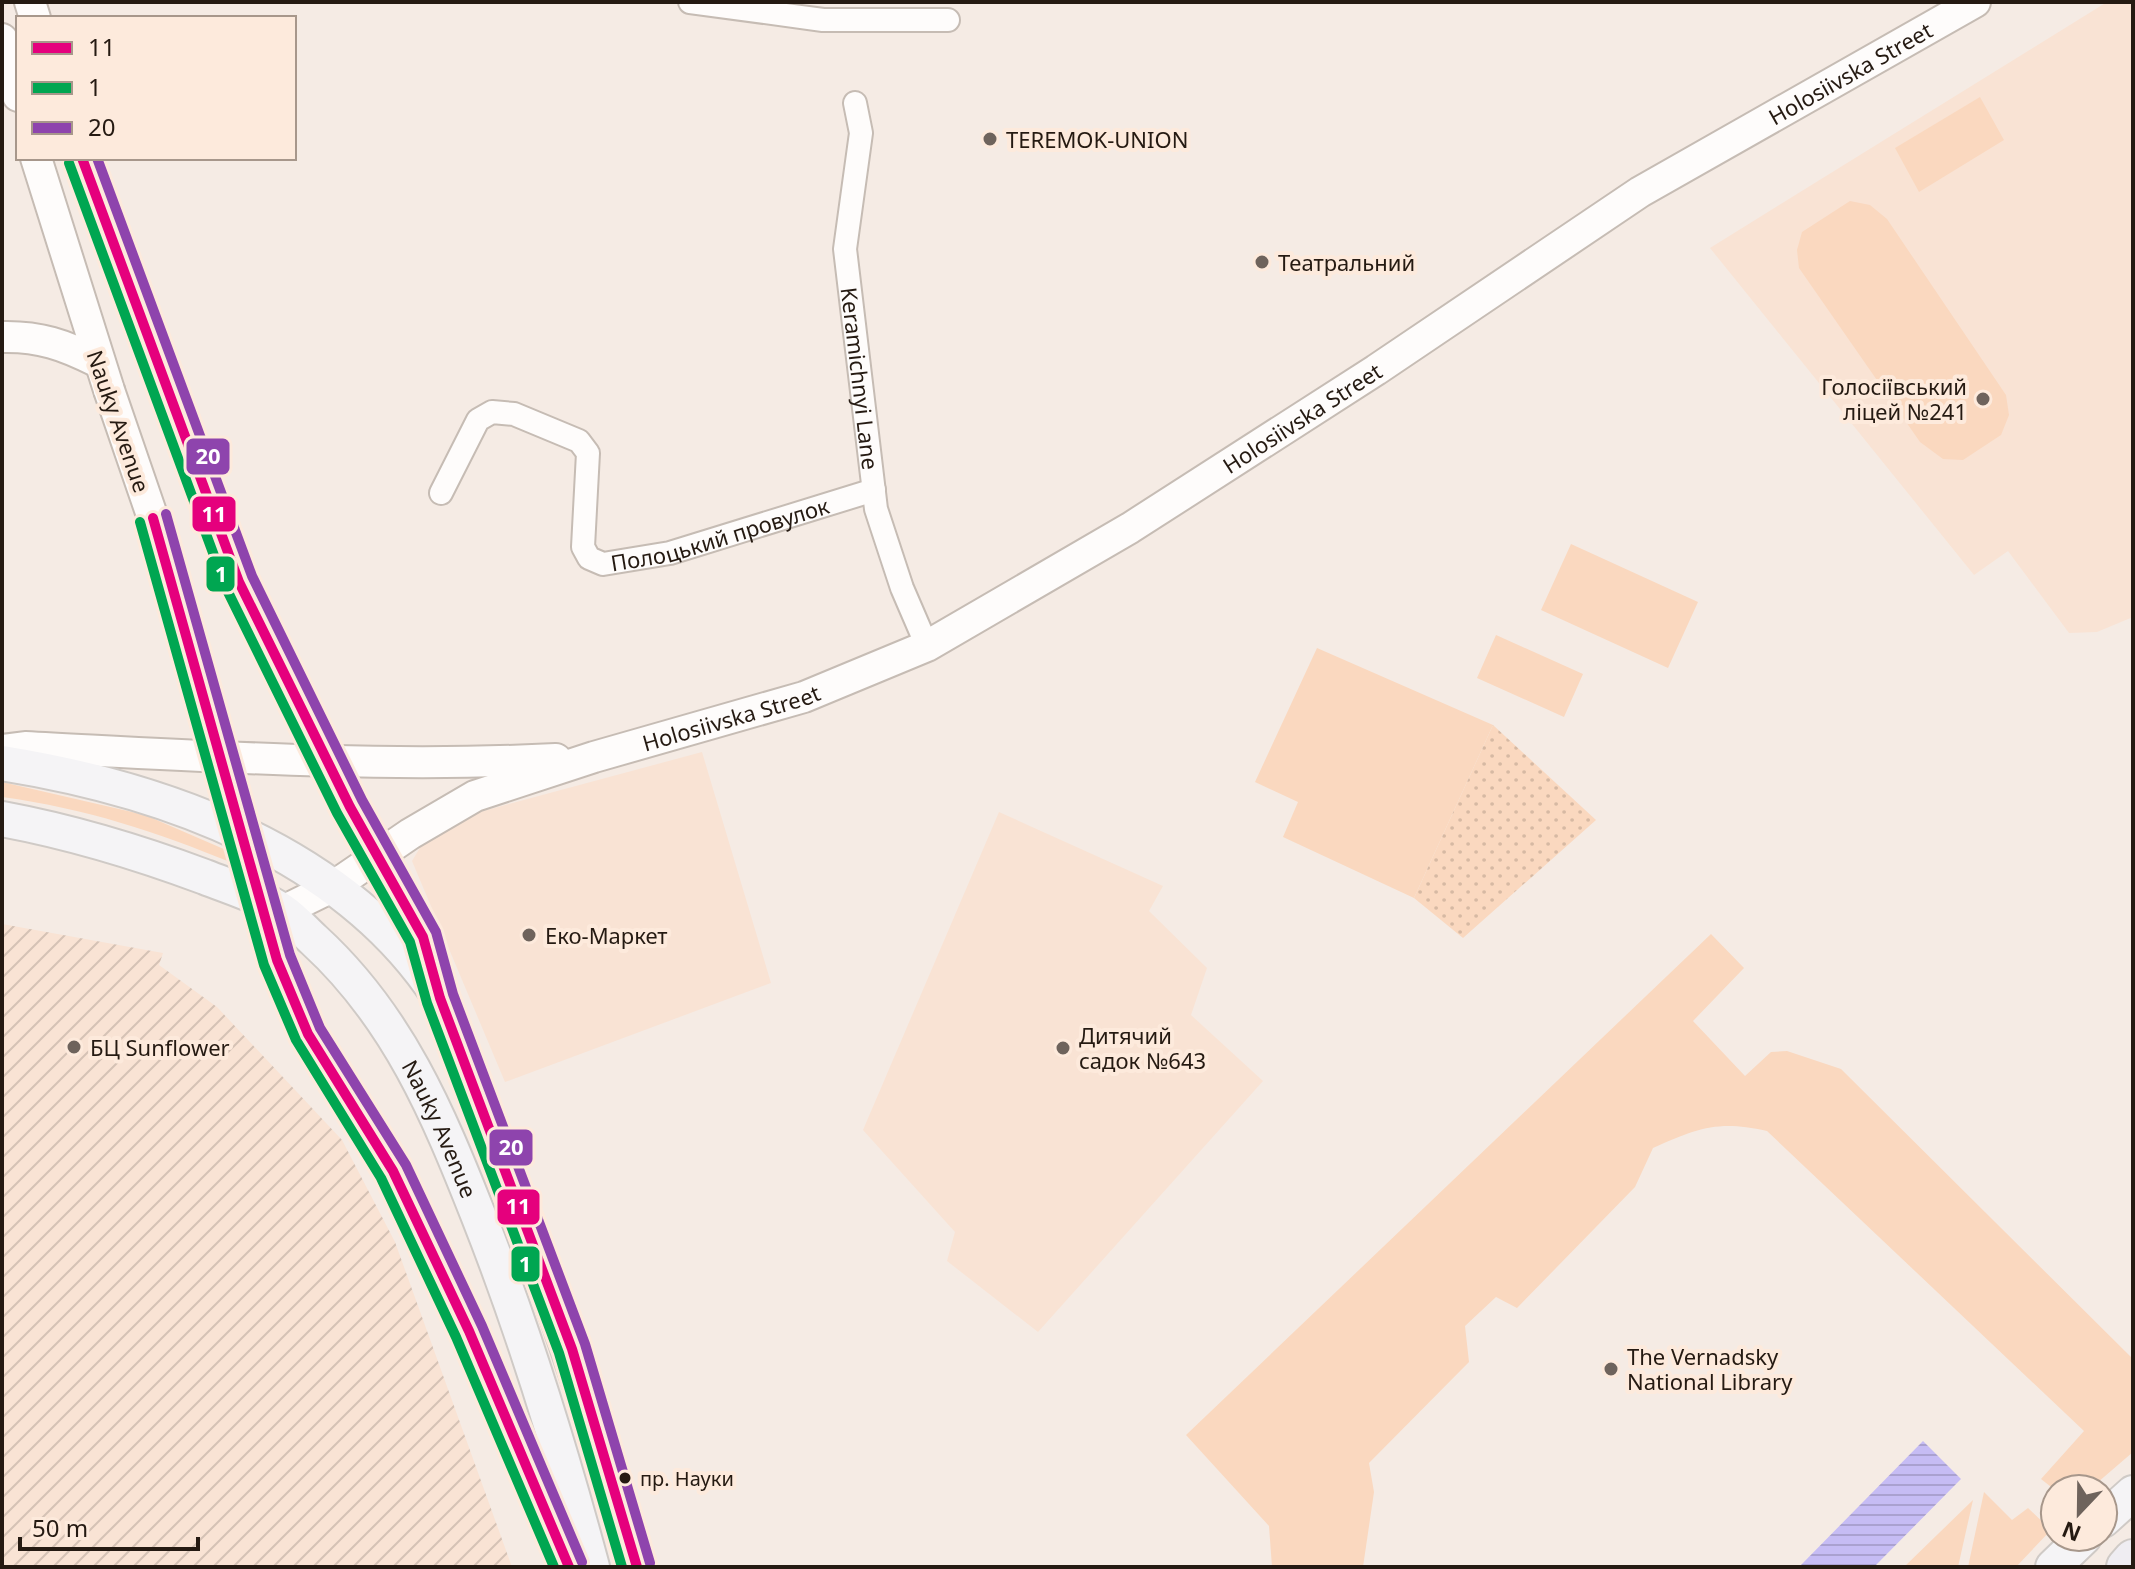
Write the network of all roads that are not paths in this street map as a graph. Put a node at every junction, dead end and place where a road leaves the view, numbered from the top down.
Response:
1 (690, 2) edge
2 (1975, 2) edge
3 (948, 20) dead end
4 (2, 39) edge
5 (16, 89) edge
6 (855, 103) dead end
7 (37, 160) edge
8 (83, 160) edge
9 (2, 337) edge
10 (98, 362) junction
11 (874, 490) junction
12 (441, 493) dead end
13 (927, 646) junction
14 (2, 750) edge
15 (594, 757) junction
16 (328, 761) junction
17 (2, 763) edge
18 (2, 819) edge
19 (378, 855) junction
20 (334, 886) junction
21 (283, 911) junction
22 (440, 998) junction
23 (2067, 1553) edge
24 (2133, 1559) edge
25 (569, 1567) edge
26 (592, 1567) edge
27 (637, 1567) edge
28 (2053, 1567) edge
29 (2126, 1567) edge

1 - 3 street
2 - 13 main road, Holosiivska Street
4 - 5 main road
6 - 11 street, Keramichnyi Lane
7 - 10 main road, Nauky Avenue
8 - 16 main road, Nauky Avenue
9 - 10 main road
10 - 25 main road, Nauky Avenue, bridge
11 - 12 street, Полоцький провулок
11 - 13 street, Keramichnyi Lane
13 - 15 main road, Holosiivska Street
14 - 16 main road, Holosiivska Street
15 - 16 main road, Holosiivska Street
15 - 19 main road, Holosiivska Street
16 - 19 main road, Nauky Avenue
17 - 20 main road
18 - 21 main road, Nauky Avenue
19 - 20 main road, Holosiivska Street
19 - 22 main road, Nauky Avenue
20 - 21 main road, Holosiivska Street
20 - 22 main road
21 - 26 main road, Nauky Avenue
22 - 27 main road, Nauky Avenue
23 - 28 main road
24 - 29 highway

